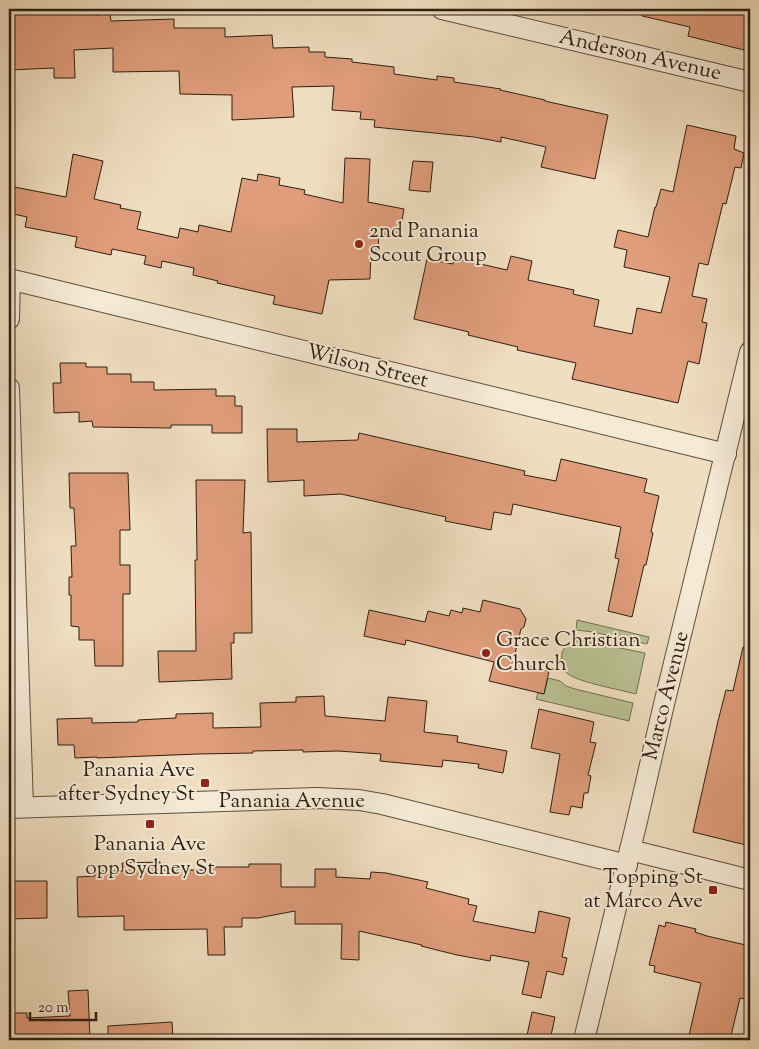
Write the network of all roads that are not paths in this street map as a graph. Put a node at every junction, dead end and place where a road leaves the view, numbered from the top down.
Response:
1 (442, 9) edge
2 (750, 82) edge
3 (9, 280) edge
4 (9, 319) edge
5 (750, 352) edge
6 (9, 388) edge
7 (726, 454) junction
8 (16, 807) edge
9 (628, 857) junction
10 (750, 880) edge
11 (584, 1040) edge

1 - 2 street, Anderson Avenue
3 - 4 street
3 - 7 street, Wilson Street
5 - 7 street, Marco Avenue
6 - 8 street
7 - 9 street, Marco Avenue
8 - 9 street, Panania Avenue
9 - 10 street, Panania Avenue
9 - 11 street, Marco Avenue

